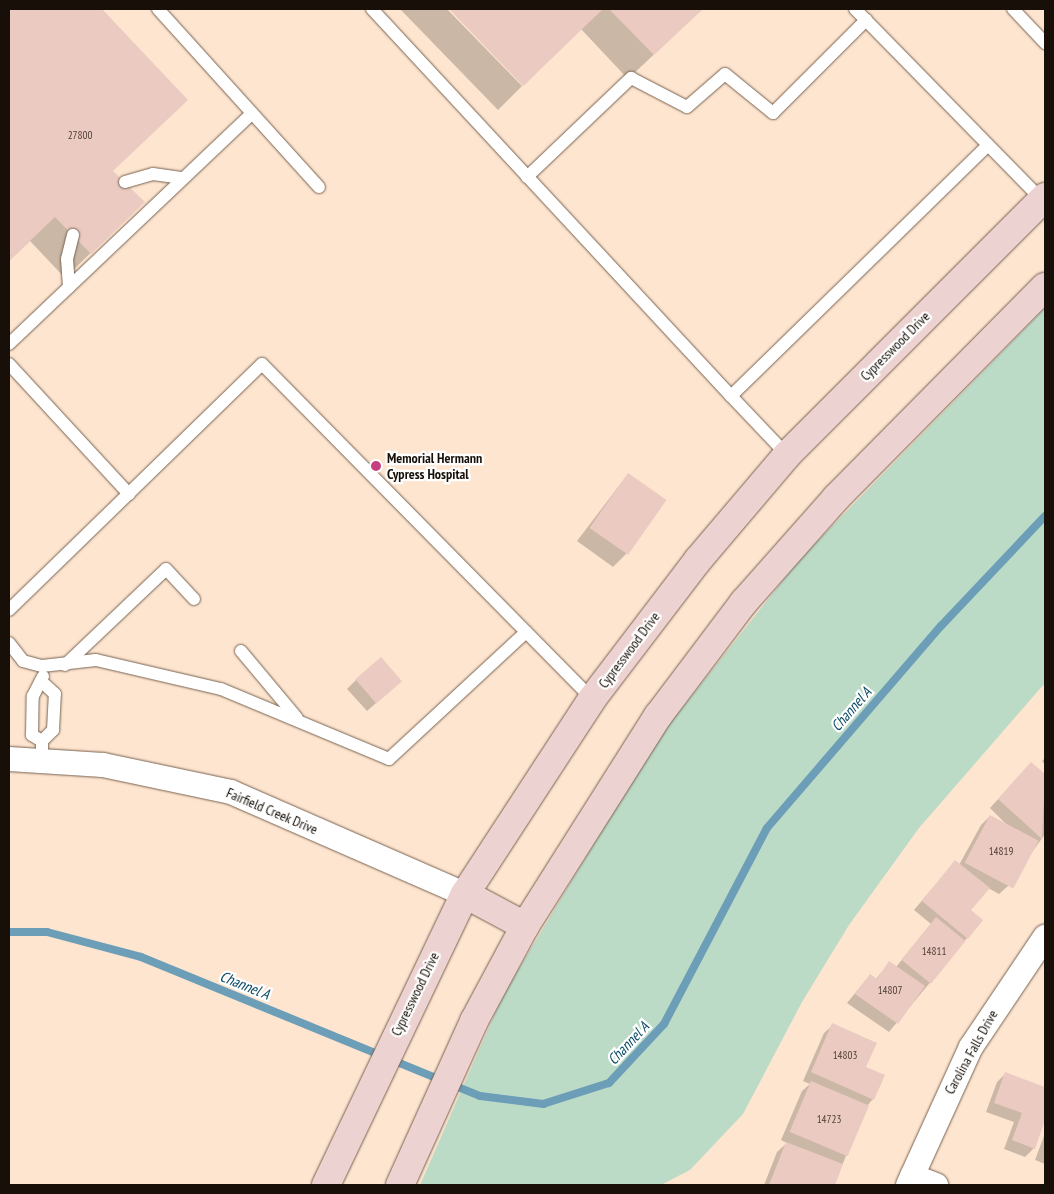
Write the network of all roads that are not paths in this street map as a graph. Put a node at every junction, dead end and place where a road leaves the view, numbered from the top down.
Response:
1 (372, 9) edge
2 (855, 9) edge
3 (1014, 9) edge
4 (165, 11) edge
5 (866, 20) junction
6 (1045, 43) edge
7 (252, 113) junction
8 (988, 145) junction
9 (527, 177) junction
10 (183, 178) junction
11 (125, 182) dead end
12 (319, 186) dead end
13 (1044, 200) edge
14 (72, 235) dead end
15 (69, 287) junction
16 (1045, 287) edge
17 (9, 344) edge
18 (11, 371) edge
19 (731, 396) junction
20 (787, 455) junction
21 (128, 494) junction
22 (194, 599) dead end
23 (9, 610) edge
24 (526, 632) junction
25 (9, 643) edge
26 (241, 651) dead end
27 (65, 665) junction
28 (42, 666) junction
29 (43, 683) junction
30 (592, 699) junction
31 (300, 721) junction
32 (42, 750) junction
33 (9, 759) edge
34 (465, 894) junction
35 (525, 926) junction
36 (1045, 937) edge
37 (910, 1180) edge
38 (326, 1185) edge
39 (400, 1185) edge
40 (936, 1185) edge

1 - 9 lane
2 - 5 lane
3 - 6 lane
4 - 7 lane
5 - 8 lane
5 - 9 lane
7 - 10 lane
7 - 12 lane
8 - 13 lane
8 - 19 lane
9 - 19 lane
10 - 11 lane
10 - 15 lane
13 - 20 main road, Cypresswood Drive
14 - 15 lane
15 - 17 lane
16 - 35 main road
18 - 21 lane
19 - 20 lane
20 - 30 main road, Cypresswood Drive
21 - 23 lane
21 - 24 lane
22 - 27 lane
24 - 30 lane
24 - 31 lane
25 - 28 lane
26 - 31 lane
27 - 28 lane
27 - 31 lane
28 - 29 lane
29 - 32 lane
29 - 32 lane
30 - 34 main road, Cypresswood Drive
32 - 33 street, Fairfield Creek Drive
32 - 34 street, Fairfield Creek Drive
34 - 35 main road
34 - 38 main road, Cypresswood Drive
35 - 39 main road
36 - 37 street, Carolina Falls Drive
37 - 40 street

